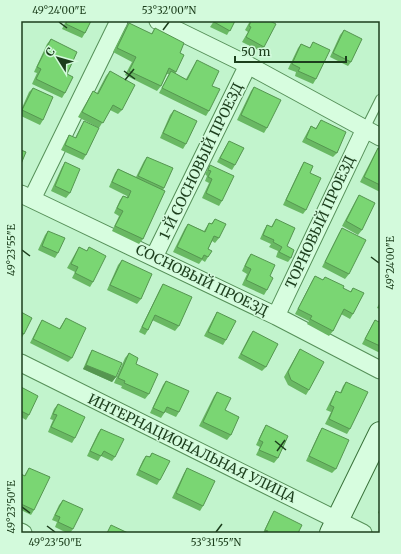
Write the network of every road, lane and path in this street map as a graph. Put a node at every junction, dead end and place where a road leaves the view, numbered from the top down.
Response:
1 (118, 21) edge
2 (158, 21) edge
3 (248, 65) junction
4 (380, 99) edge
5 (365, 129) junction
6 (380, 137) edge
7 (27, 197) edge
8 (154, 257) junction
9 (276, 316) junction
10 (21, 363) edge
11 (380, 370) edge
12 (380, 434) edge
13 (334, 527) edge
14 (363, 533) edge

1 - 7 street
2 - 3 street
3 - 5 street
3 - 8 street, 1-Й СОСНОВЫЙ ПРОЕЗД
4 - 5 lane
5 - 6 street
5 - 9 street, ТОРНОВЫЙ ПРОЕЗД
7 - 8 street, СОСНОВЫЙ ПРОЕЗД
8 - 9 street, СОСНОВЫЙ ПРОЕЗД
9 - 11 street, СОСНОВЫЙ ПРОЕЗД
10 - 13 street, ИНТЕРНАЦИОНАЛЬНАЯ УЛИЦА
12 - 13 street
13 - 14 street, ИНТЕРНАЦИОНАЛЬНАЯ УЛИЦА

